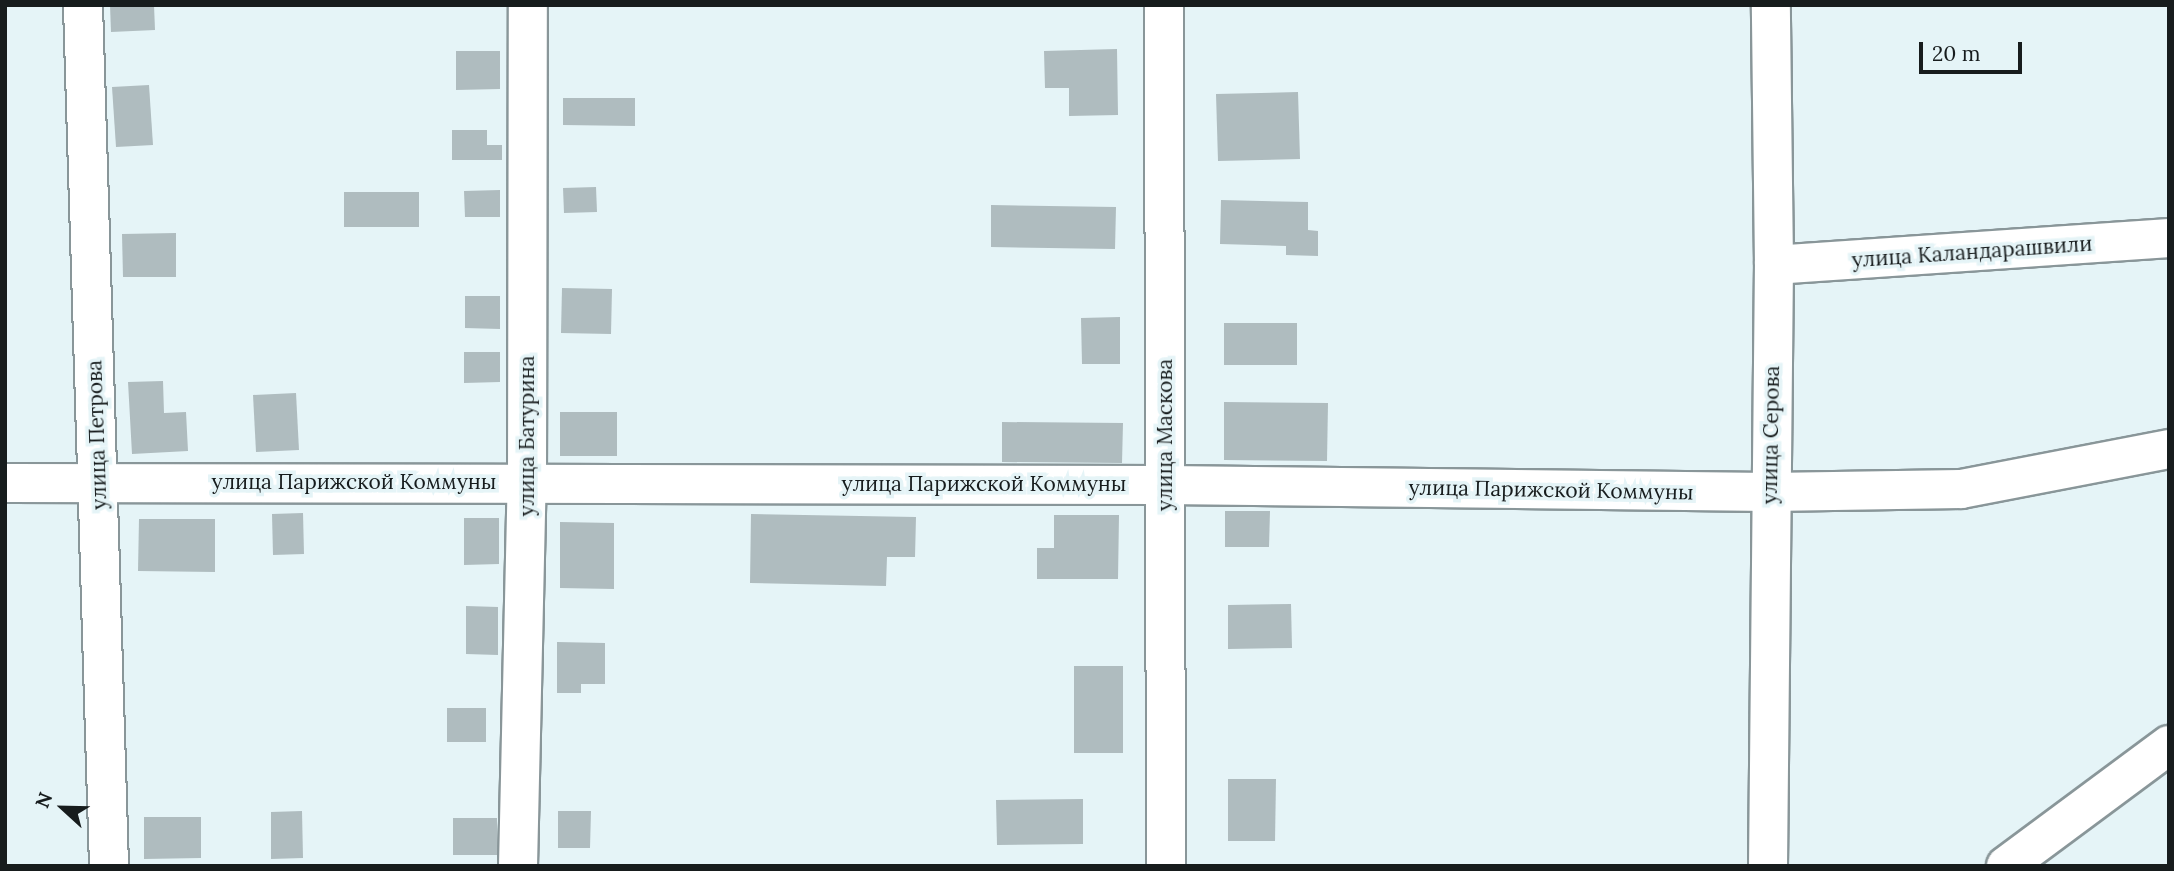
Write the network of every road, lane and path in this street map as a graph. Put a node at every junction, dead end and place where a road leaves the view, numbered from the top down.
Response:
1 (83, 5) edge
2 (528, 5) edge
3 (1164, 5) edge
4 (1771, 5) edge
5 (2169, 238) edge
6 (1774, 265) junction
7 (2169, 449) edge
8 (527, 482) junction
9 (5, 483) edge
10 (99, 484) junction
11 (1166, 485) junction
12 (1770, 492) junction
13 (2169, 745) edge
14 (109, 866) edge
15 (518, 866) edge
16 (1166, 866) edge
17 (1768, 866) edge
18 (2006, 866) edge

1 - 10 street, улица Петрова
2 - 8 street, улица Батурина
3 - 11 street, улица Маскова
4 - 6 street, улица Серова
5 - 6 street, улица Каландарашвили
6 - 12 street, улица Серова
7 - 12 street, улица Парижской Коммуны
8 - 10 street, улица Парижской Коммуны
8 - 11 street, улица Парижской Коммуны
8 - 15 street, улица Батурина
9 - 10 street, улица Парижской Коммуны
10 - 14 street, улица Петрова
11 - 12 street, улица Парижской Коммуны
11 - 16 street, улица Маскова
12 - 17 street, улица Серова
13 - 18 street

